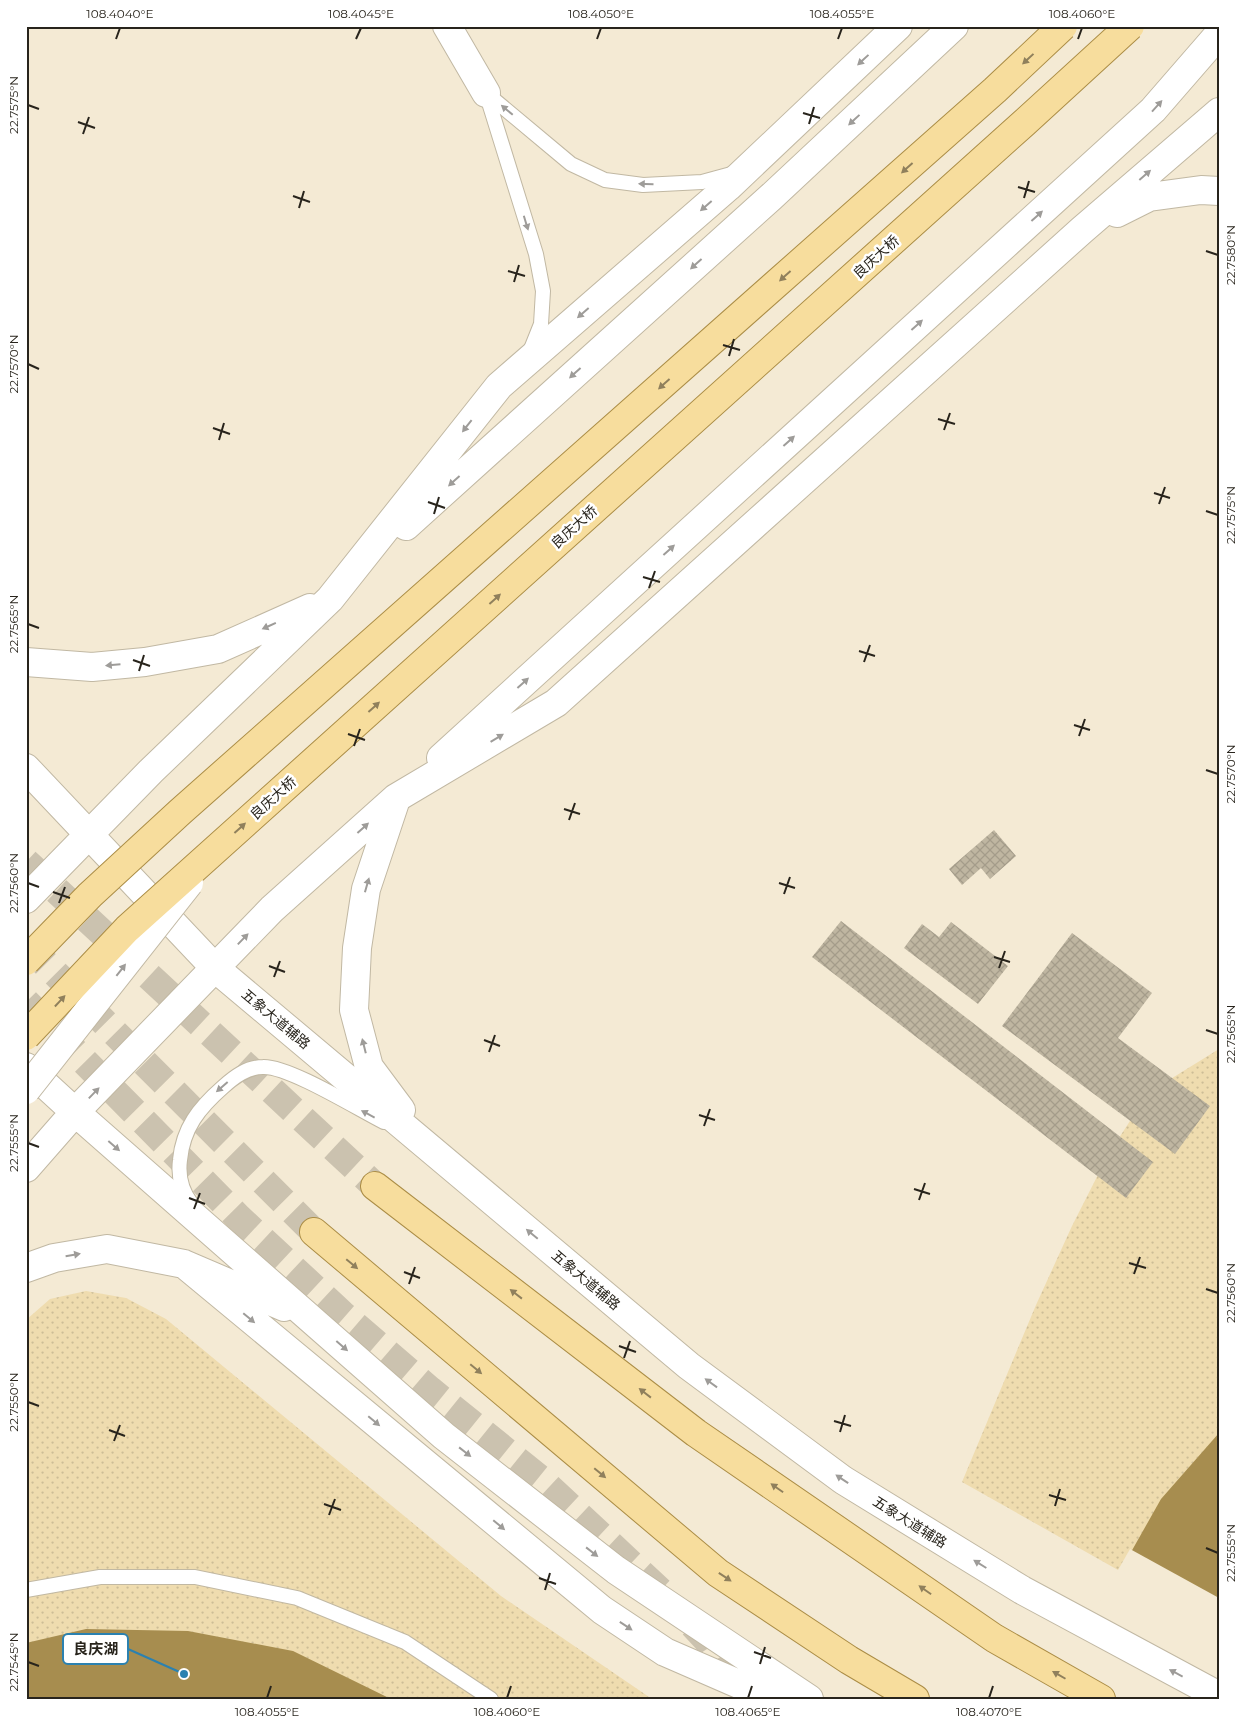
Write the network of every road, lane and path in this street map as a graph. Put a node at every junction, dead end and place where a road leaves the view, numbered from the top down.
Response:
1 (447, 26) edge
2 (898, 26) edge
3 (954, 26) edge
4 (1063, 26) edge
5 (1130, 26) edge
6 (1219, 34) edge
7 (486, 93) junction
8 (1219, 112) edge
9 (745, 171) junction
10 (1219, 191) edge
11 (1082, 230) junction
12 (525, 364) junction
13 (330, 599) junction
14 (26, 662) edge
15 (26, 768) edge
16 (396, 798) junction
17 (89, 835) junction
18 (216, 849) junction
19 (26, 899) edge
20 (26, 961) edge
21 (215, 968) junction
22 (26, 1036) edge
23 (26, 1067) edge
24 (26, 1090) edge
25 (75, 1112) junction
26 (426, 1145) junction
27 (26, 1168) edge
28 (375, 1186) tunnel mouth
29 (314, 1232) tunnel mouth
30 (231, 1249) junction
31 (184, 1264) junction
32 (26, 1268) edge
33 (311, 1319) junction
34 (26, 1590) edge
35 (1219, 1696) edge
36 (491, 1699) edge
37 (773, 1699) edge
38 (810, 1699) edge
39 (915, 1699) edge
40 (1101, 1699) edge

1 - 7 main road
2 -> 9 main road
3 -> 13 main road
4 -> 20 main road, bridge
18 -> 5 main road, 良庆大桥, bridge
16 -> 6 main road
9 -> 7 lane
7 -> 12 lane
11 -> 8 main road
9 -> 12 main road
10 - 11 main road
16 -> 11 main road
12 -> 13 main road
13 -> 14 main road
13 - 17 main road
15 - 17 main road, 五象大道辅路
21 -> 16 main road
26 -> 16 main road
17 - 19 main road
17 - 21 main road, 五象大道辅路
22 -> 18 main road, 良庆大桥, bridge
24 -> 18 main road, bridge
25 -> 21 main road
21 - 26 main road, 五象大道辅路
23 - 25 main road
25 - 27 main road
25 -> 30 main road
26 -> 30 lane
35 -> 26 main road, 五象大道辅路
40 -> 28 main road
29 -> 39 main road
30 - 33 main road
32 -> 31 main road
31 - 33 main road
31 -> 37 main road
33 -> 38 main road
34 - 36 lane

